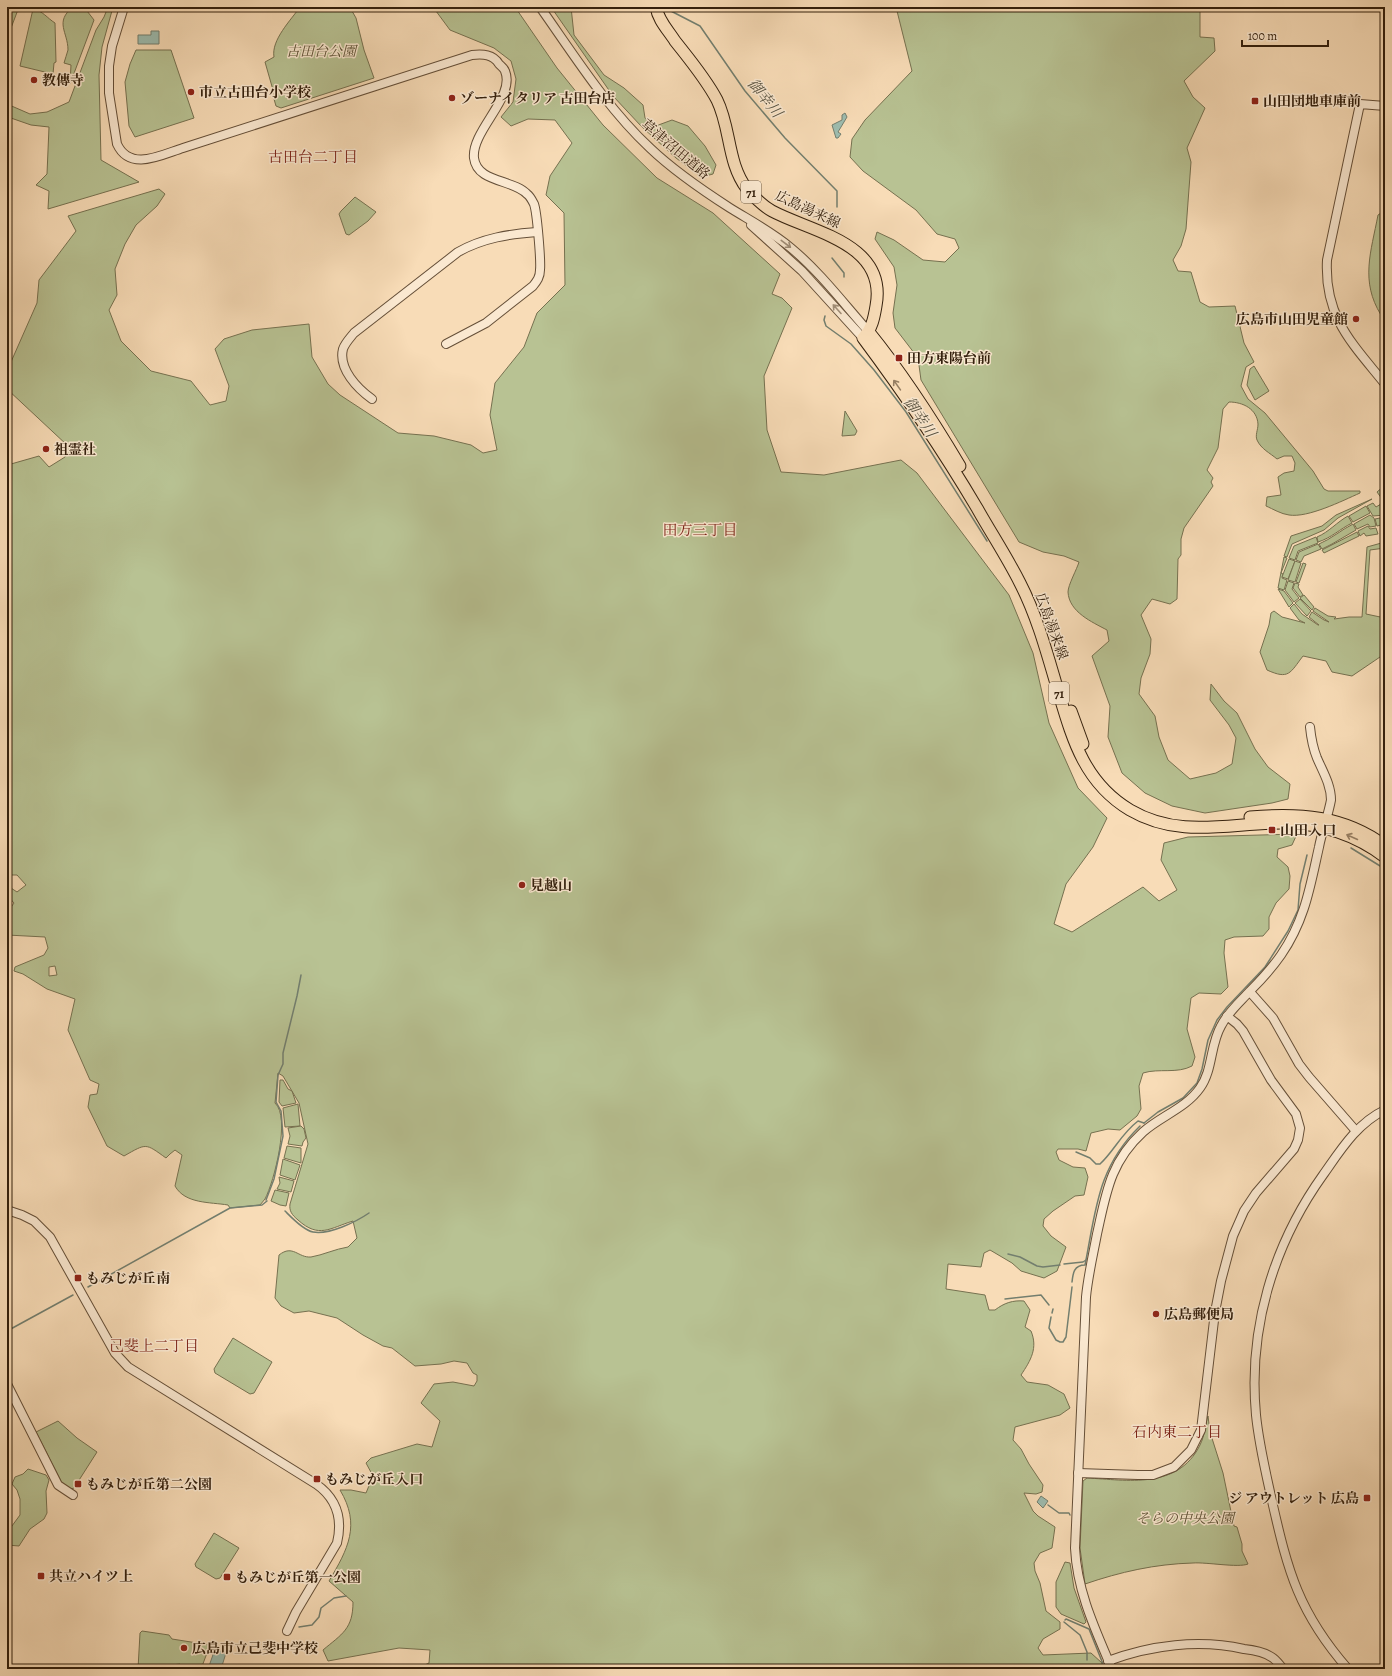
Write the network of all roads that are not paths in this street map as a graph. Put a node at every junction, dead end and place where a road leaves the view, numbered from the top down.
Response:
1 (124, 7) edge
2 (540, 7) edge
3 (656, 7) edge
4 (1385, 106) edge
5 (537, 232) junction
6 (866, 335) junction
7 (446, 344) dead end
8 (1385, 384) edge
9 (372, 399) dead end
10 (1310, 727) dead end
11 (1325, 823) junction
12 (1385, 846) edge
13 (1385, 857) edge
14 (1250, 992) junction
15 (1227, 1016) junction
16 (1385, 1110) edge
17 (1356, 1131) junction
18 (7, 1210) edge
19 (7, 1384) edge
20 (1078, 1473) junction
21 (73, 1495) dead end
22 (287, 1630) dead end
23 (1110, 1665) edge
24 (1284, 1669) edge
25 (1348, 1669) edge

1 - 5 street
2 - 6 street, 草津沼田道路
3 - 6 main road, 広島湯来線 / 71
4 - 8 street
5 - 7 street
5 - 9 street
6 - 11 main road, 広島湯来線 / 71
10 - 11 street
11 - 12 main road, 広島湯来線 / 71
13 -> 11 main road, 広島湯来線 / 71
11 - 14 street
14 - 15 street
14 - 17 street
15 - 20 street
15 - 20 street
16 - 17 street
17 - 25 street
18 - 22 street
19 - 21 street
20 - 23 street
23 - 24 street

